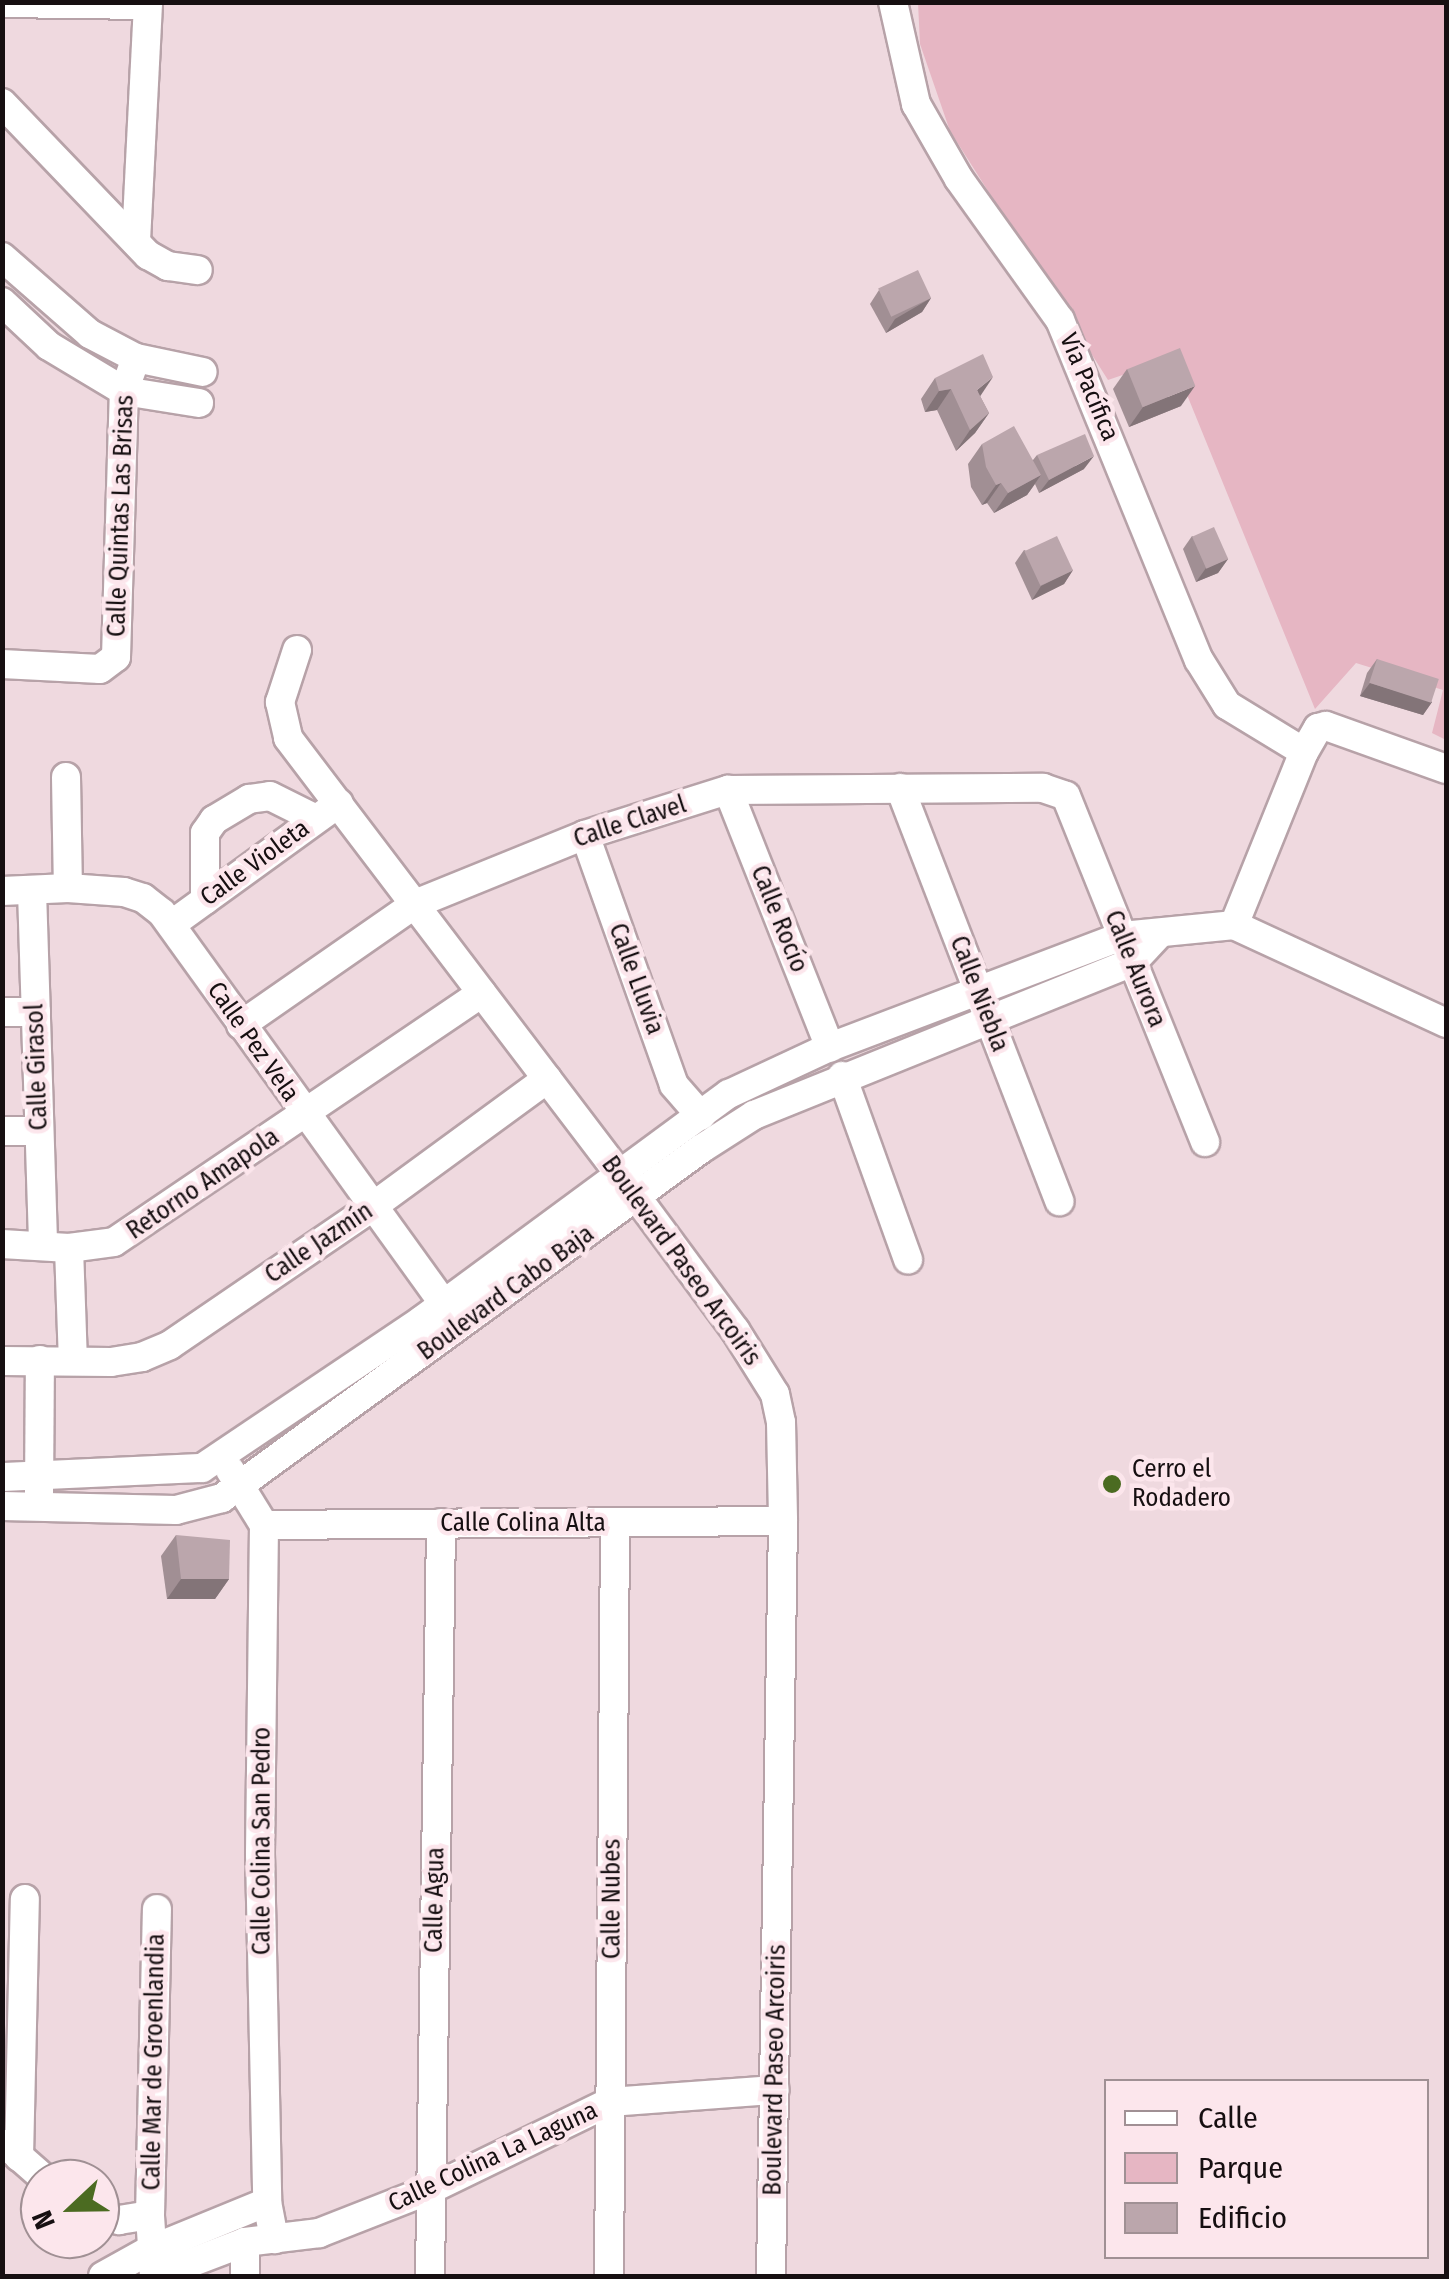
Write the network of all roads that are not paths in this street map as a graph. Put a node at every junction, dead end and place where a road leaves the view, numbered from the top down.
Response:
1 (2, 2) edge
2 (893, 2) edge
3 (148, 4) edge
4 (2, 102) edge
5 (136, 240) junction
6 (2, 257) edge
7 (198, 270) dead end
8 (2, 302) edge
9 (136, 358) junction
10 (203, 372) dead end
11 (124, 391) junction
12 (199, 403) dead end
13 (296, 650) dead end
14 (2, 664) edge
15 (1304, 752) junction
16 (1446, 769) edge
17 (66, 776) dead end
18 (900, 788) junction
19 (728, 790) junction
20 (1066, 796) joint
21 (328, 811) junction
22 (584, 835) junction
23 (68, 888) junction
24 (32, 890) junction
25 (2, 892) edge
26 (204, 900) junction
27 (415, 904) junction
28 (172, 924) junction
29 (1234, 925) junction
30 (1127, 949) junction
31 (978, 991) junction
32 (482, 993) junction
33 (2, 1012) edge
34 (36, 1012) junction
35 (1439, 1015) edge
36 (989, 1019) junction
37 (241, 1025) junction
38 (830, 1048) junction
39 (842, 1076) junction
40 (546, 1079) junction
41 (304, 1116) junction
42 (701, 1116) junction
43 (2, 1131) edge
44 (39, 1131) junction
45 (1204, 1142) dead end
46 (629, 1187) junction
47 (1059, 1200) dead end
48 (372, 1207) junction
49 (2, 1244) edge
50 (56, 1246) junction
51 (908, 1260) dead end
52 (432, 1312) junction
53 (437, 1344) junction
54 (40, 1360) junction
55 (2, 1361) edge
56 (72, 1361) junction
57 (220, 1456) junction
58 (39, 1476) junction
59 (2, 1477) edge
60 (240, 1485) junction
61 (38, 1505) junction
62 (2, 1506) edge
63 (783, 1521) junction
64 (615, 1522) junction
65 (441, 1524) junction
66 (264, 1525) junction
67 (26, 1900) dead end
68 (157, 1908) dead end
69 (775, 2090) junction
70 (610, 2102) junction
71 (11, 2149) edge
72 (432, 2189) junction
73 (267, 2202) junction
74 (150, 2215) junction
75 (120, 2220) edge
76 (274, 2238) junction
77 (245, 2242) junction
78 (154, 2268) edge
79 (103, 2276) edge
80 (244, 2276) edge
81 (430, 2276) edge
82 (609, 2276) edge
83 (771, 2276) edge

1 - 3 street
2 - 15 street, Vía Pacífica
3 - 5 street
4 - 5 street
5 - 7 street
6 - 9 street
8 - 11 street
9 - 10 street
9 - 11 street, Calle Quintas Las Brisas
11 - 12 street
11 - 14 street, Calle Quintas Las Brisas
13 - 21 street, Boulevard Paseo Arcoiris
15 - 16 street
15 - 29 street
17 - 23 street
18 - 19 street, Calle Clavel
18 - 20 street, Calle Clavel
18 - 31 street, Calle Niebla
19 - 22 street, Calle Clavel
19 - 38 street, Calle Rocío
20 - 30 street, Calle Aurora
21 - 26 street, Calle Violeta
21 - 26 street
21 - 27 street, Boulevard Paseo Arcoiris
22 - 27 street, Calle Clavel
22 - 42 street, Calle Lluvia
23 - 24 street, Calle Pez Vela
23 - 28 street, Calle Pez Vela
24 - 25 street, Calle Pez Vela
24 - 34 street, Calle Girasol
26 - 28 street, Calle Violeta
27 - 32 street, Boulevard Paseo Arcoiris
27 - 37 street, Calle Clavel
28 - 37 street, Calle Pez Vela
29 - 30 street, Boulevard Cabo Baja
29 - 35 street, Boulevard Cabo Baja
30 - 31 street, Boulevard Cabo Baja
30 - 36 street, Boulevard Cabo Baja
30 - 45 street, Calle Aurora
31 - 36 street, Calle Niebla
31 - 38 street, Boulevard Cabo Baja
32 - 40 street, Boulevard Paseo Arcoiris
32 - 41 street, Retorno Amapola
33 - 34 street
34 - 44 street, Calle Girasol
36 - 39 street, Boulevard Cabo Baja
36 - 47 street, Calle Niebla
37 - 41 street, Calle Pez Vela
38 - 42 street, Boulevard Cabo Baja
39 - 46 street, Boulevard Cabo Baja
39 - 51 street
40 - 46 street, Boulevard Paseo Arcoiris
40 - 48 street, Calle Jazmín
41 - 48 street, Calle Pez Vela
41 - 50 street, Retorno Amapola
42 - 46 street, Boulevard Cabo Baja
43 - 44 street
44 - 50 street, Calle Girasol
46 - 52 street, Boulevard Cabo Baja
46 - 53 street, Boulevard Cabo Baja
46 - 63 street, Boulevard Paseo Arcoiris
48 - 52 street, Calle Pez Vela
48 - 56 street, Calle Jazmín
49 - 50 street, Retorno Amapola
50 - 56 street, Calle Girasol
52 - 53 street, Calle Pez Vela
52 - 57 street, Boulevard Cabo Baja
53 - 60 street, Boulevard Cabo Baja
54 - 55 street, Calle Jazmín
54 - 56 street, Calle Jazmín
54 - 58 street
57 - 58 street, Boulevard Cabo Baja
57 - 60 street
58 - 59 street, Boulevard Cabo Baja
58 - 61 street
60 - 61 street, Boulevard Cabo Baja
60 - 66 street
61 - 62 street, Boulevard Cabo Baja
63 - 64 street, Calle Colina Alta
63 - 69 street, Boulevard Paseo Arcoiris
64 - 65 street, Calle Colina Alta
64 - 70 street, Calle Nubes
65 - 66 street, Calle Colina Alta
65 - 72 street, Calle Agua
66 - 73 street, Calle Colina San Pedro
67 - 71 street
68 - 74 street, Calle Mar de Groenlandia
69 - 70 street, Calle Colina La Laguna
69 - 83 street, Boulevard Paseo Arcoiris
70 - 72 street, Calle Colina La Laguna
70 - 82 street, Calle Nubes
72 - 76 street, Calle Colina La Laguna
72 - 81 street, Calle Agua
73 - 76 street, Calle Colina San Pedro
73 - 78 street
74 - 75 street, Calle Mar de Groenlandia
74 - 78 street, Calle Mar de Groenlandia
76 - 77 street
77 - 78 street
77 - 80 street
78 - 79 street

